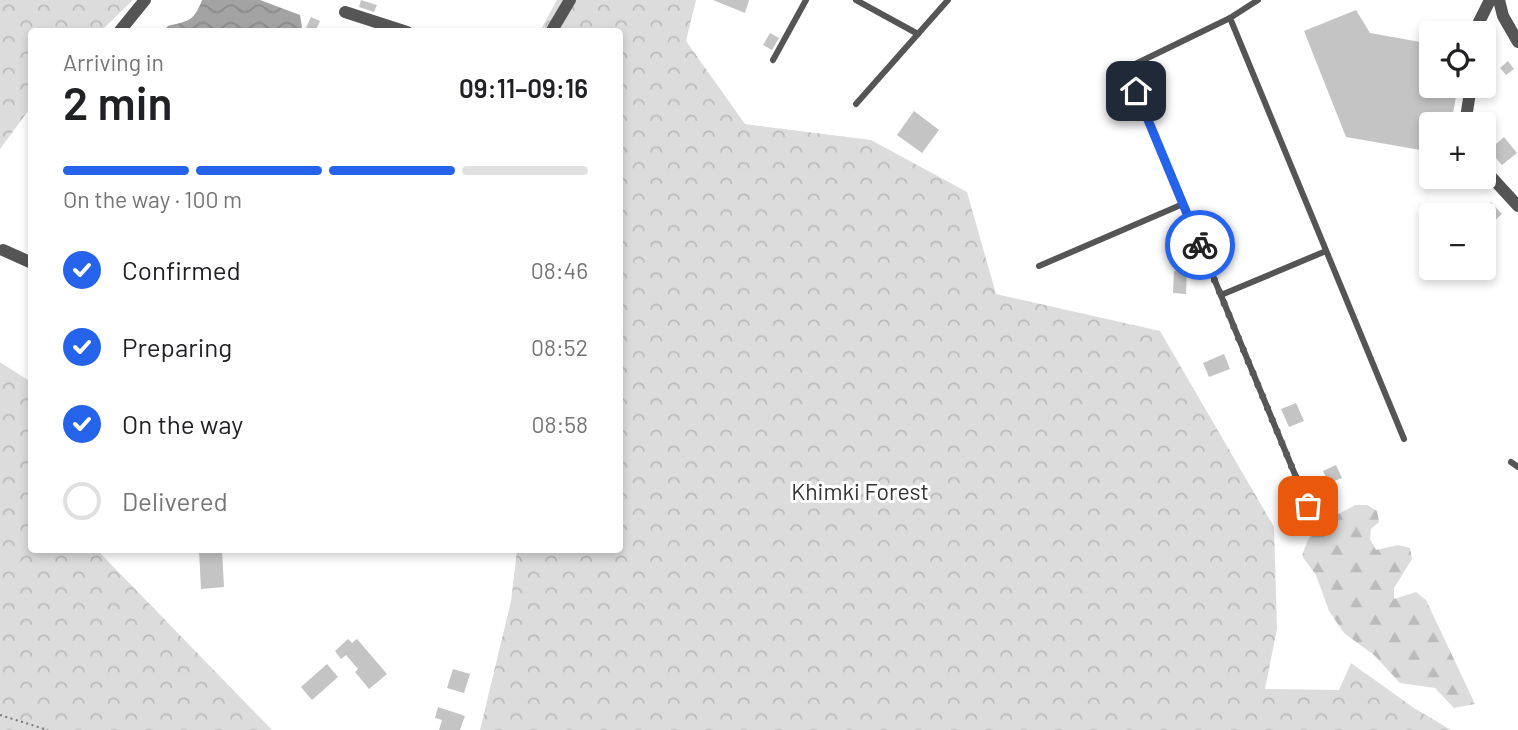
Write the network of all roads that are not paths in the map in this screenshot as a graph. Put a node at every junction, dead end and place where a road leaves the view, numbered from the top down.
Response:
1 (145, 0) edge
2 (570, 0) edge
3 (806, 0) edge
4 (856, 0) edge
5 (948, 0) edge
6 (1258, 0) edge
7 (1490, 0) edge
8 (1499, 0) edge
9 (345, 12) dead end
10 (1230, 18) junction
11 (1480, 21) edge
12 (122, 28) edge
13 (395, 28) edge
14 (553, 28) edge
15 (918, 34) junction
16 (1518, 42) edge
17 (773, 60) dead end
18 (856, 104) dead end
19 (1496, 182) edge
20 (1183, 204) junction
21 (1518, 206) edge
22 (3, 250) dead end
23 (1326, 251) junction
24 (28, 261) edge
25 (1039, 266) dead end
26 (1221, 295) junction
27 (1404, 439) dead end
28 (1511, 462) dead end
29 (1518, 467) edge
30 (1308, 506) dead end

1 - 12 street
2 - 14 street
3 - 17 lane
4 - 15 lane
5 - 15 lane
6 - 10 lane
7 - 11 street
8 - 16 street
9 - 13 street
10 - 20 lane
10 - 23 lane
15 - 18 lane
19 - 21 street
20 - 25 lane
20 - 26 lane
22 - 24 street
23 - 26 lane
23 - 27 lane
26 - 30 lane
28 - 29 lane

